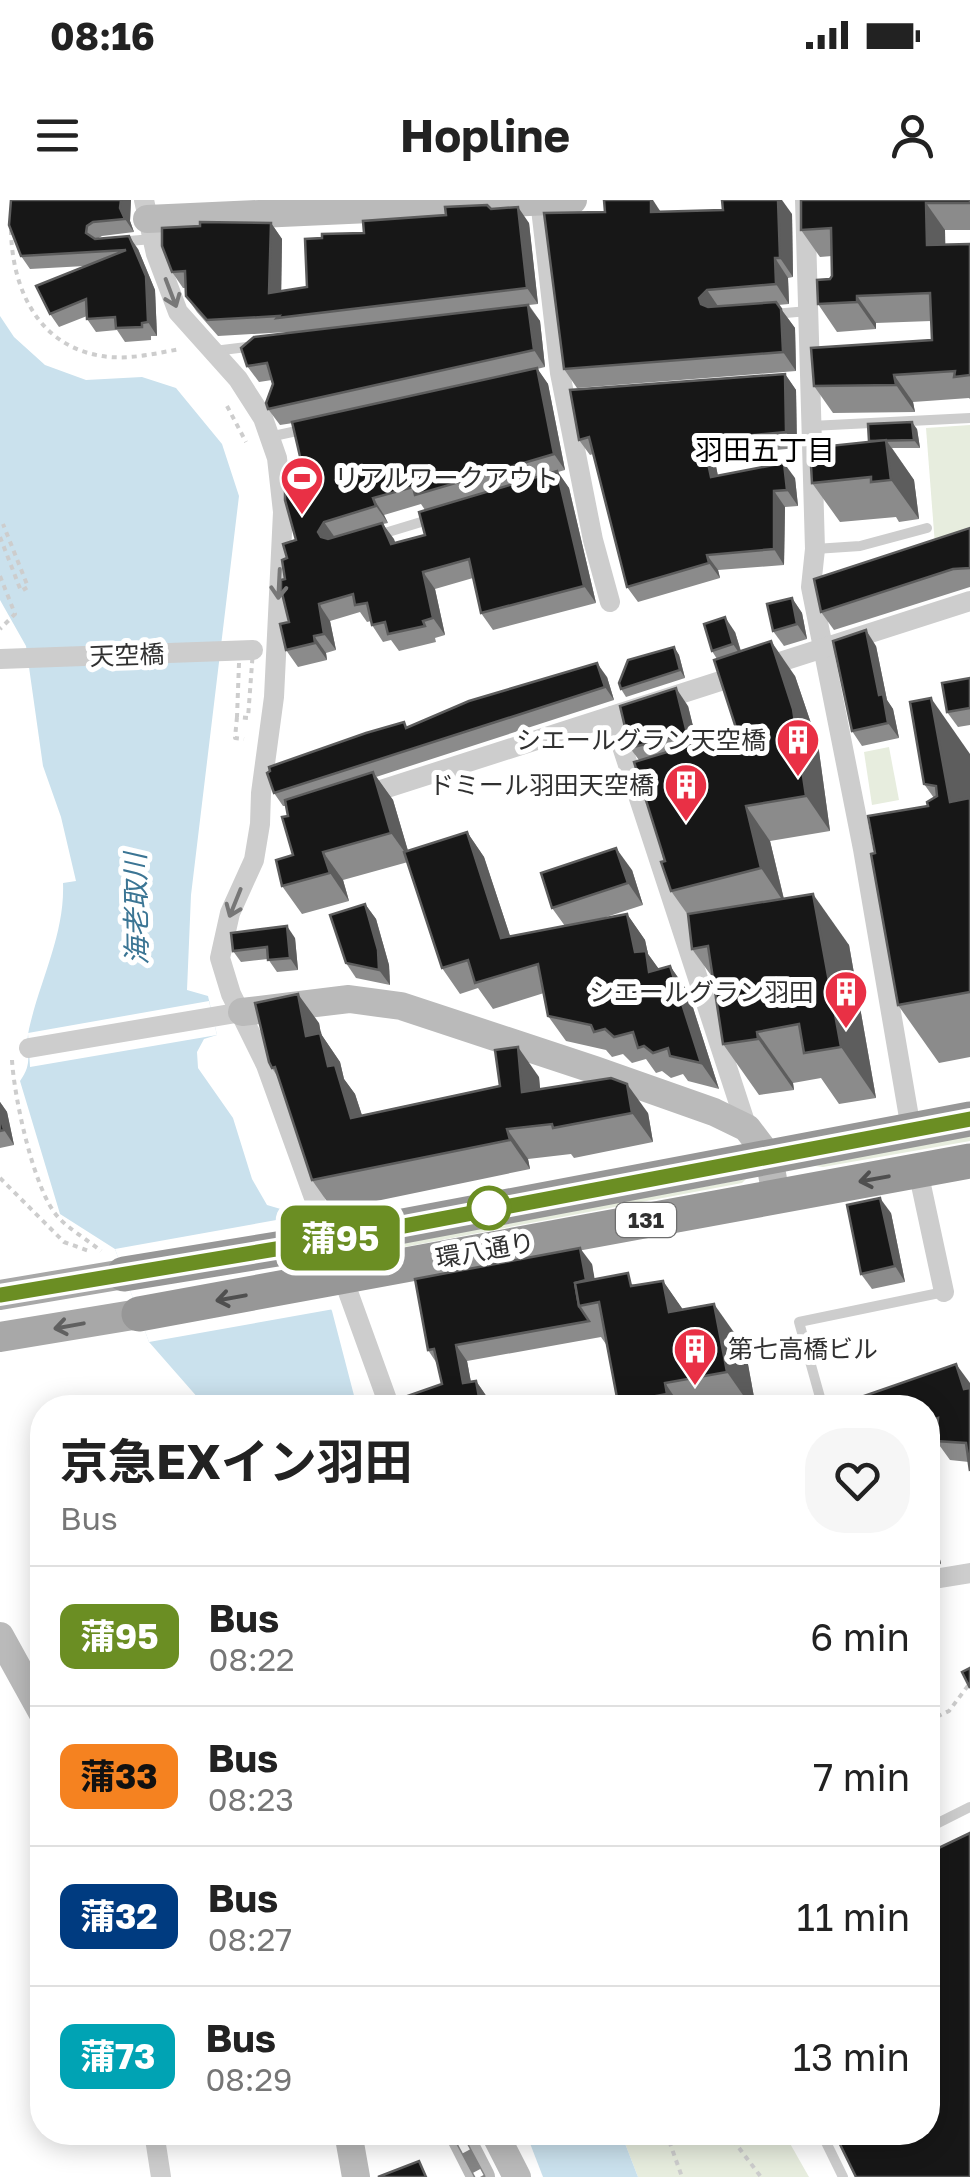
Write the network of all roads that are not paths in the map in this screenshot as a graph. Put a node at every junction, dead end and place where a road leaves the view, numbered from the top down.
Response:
1 (573, 200) edge
2 (805, 200) edge
3 (540, 201) edge
4 (148, 219) edge
5 (104, 244) edge
6 (808, 311) junction
7 (756, 316) edge
8 (270, 344) edge
9 (214, 351) junction
10 (970, 418) edge
11 (328, 424) edge
12 (810, 426) junction
13 (269, 437) junction
14 (445, 514) edge
15 (926, 528) dead end
16 (356, 542) edge
17 (815, 549) junction
18 (970, 601) edge
19 (610, 602) dead end
20 (824, 647) junction
21 (246, 656) road end
22 (0, 659) edge
23 (612, 716) junction
24 (341, 803) edge
25 (286, 820) edge
26 (260, 824) junction
27 (242, 1012) junction
28 (29, 1048) road end
29 (970, 1118) edge
30 (747, 1128) junction
31 (912, 1129) junction
32 (769, 1157) junction
33 (970, 1161) edge
34 (918, 1171) junction
35 (776, 1196) junction
36 (319, 1242) junction
37 (115, 1265) joint
38 (334, 1279) junction
39 (944, 1292) joint
40 (0, 1295) edge
41 (139, 1314) joint
42 (0, 1338) edge
43 (384, 1395) edge
44 (819, 1395) edge
45 (970, 1572) edge
46 (940, 1578) edge
47 (0, 1636) edge
48 (30, 1690) edge
49 (970, 1808) edge
50 (940, 1822) edge
51 (156, 2145) edge
52 (350, 2145) edge
53 (465, 2145) edge
54 (501, 2145) edge
55 (827, 2145) edge
56 (161, 2177) edge
57 (356, 2177) edge
58 (481, 2177) edge
59 (517, 2177) edge
60 (842, 2177) edge

1 - 3 street
2 - 6 street
3 - 4 street
3 - 19 street
4 - 5 lane
4 -> 9 street
6 - 7 lane
6 - 12 street
8 - 9 lane
9 - 13 street
10 - 12 lane
11 - 13 lane
12 - 17 street
13 -> 26 street
14 - 16 lane
15 - 17 lane
17 - 20 street
18 - 20 street
20 - 23 street
20 - 31 street
21 - 22 street, 天空橋
23 - 24 street
23 - 30 street
25 - 26 street
26 -> 27 street
27 - 28 street
27 - 30 street
27 - 36 street
29 - 31 highway, 環八通り / 131
30 - 32 street
31 - 32 highway, 環八通り / 131
32 - 35 street
32 - 36 highway, 環八通り / 131
33 - 34 highway, 環八通り / 131
34 -> 35 highway, 環八通り / 131
34 - 39 street
35 - 38 highway, 環八通り / 131
36 - 37 highway, 環八通り / 131
36 - 38 street
37 - 40 main road, 環八通り
38 -> 41 highway, 環八通り / 131
38 - 43 street
39 - 44 lane
41 -> 42 main road, 環八通り
45 - 46 street
47 - 48 street
49 - 50 lane
51 - 56 street
52 - 57 street
53 - 58 street
54 - 59 street
55 - 60 lane

